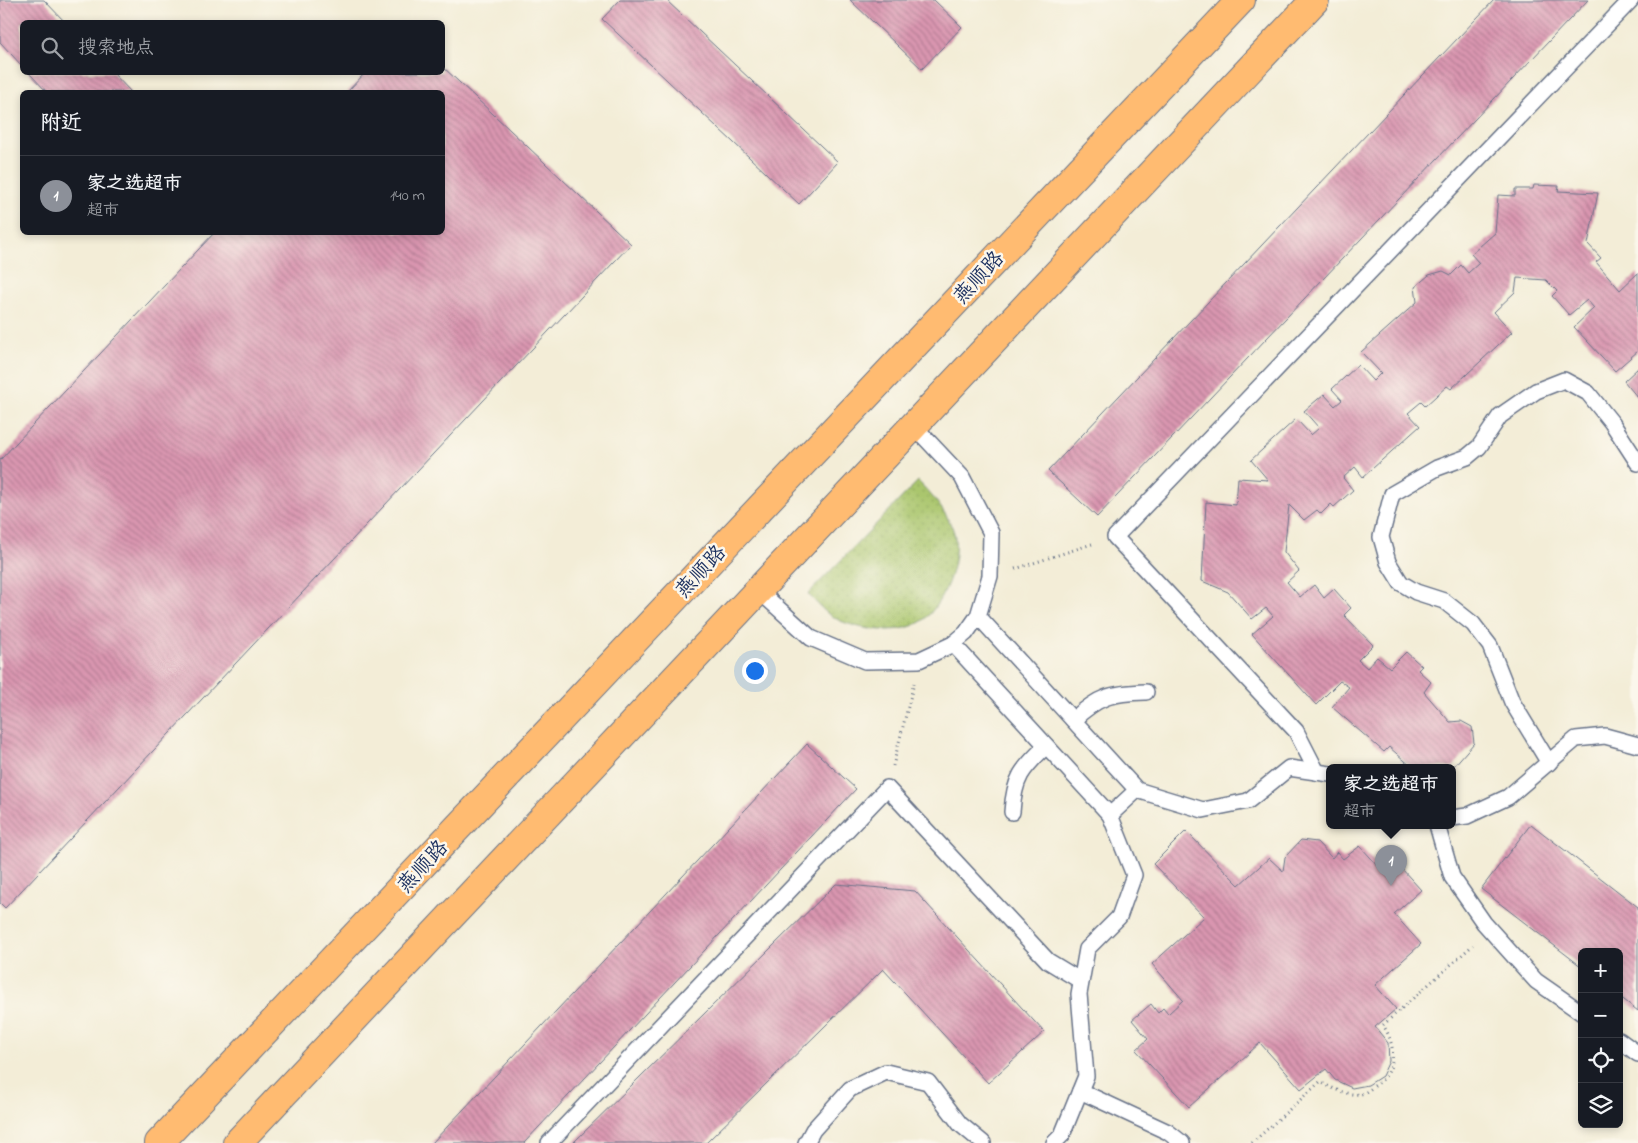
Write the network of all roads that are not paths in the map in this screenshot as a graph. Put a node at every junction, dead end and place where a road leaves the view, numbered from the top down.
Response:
1 (1241, 0) edge
2 (1315, 0) edge
3 (1631, 0) edge
4 (913, 425) junction
5 (1638, 463) edge
6 (758, 590) junction
7 (978, 616) junction
8 (953, 644) junction
9 (1146, 692) dead end
10 (1073, 720) junction
11 (1638, 745) edge
12 (1046, 746) junction
13 (1549, 763) junction
14 (1323, 773) edge
15 (1137, 790) junction
16 (1012, 812) dead end
17 (1110, 815) junction
18 (1456, 817) edge
19 (1438, 829) edge
20 (1081, 981) junction
21 (1578, 1010) edge
22 (1623, 1043) edge
23 (1638, 1054) edge
24 (1080, 1091) junction
25 (159, 1143) edge
26 (237, 1143) edge
27 (549, 1143) edge
28 (806, 1143) edge
29 (983, 1143) edge
30 (1054, 1143) edge
31 (1182, 1143) edge

1 - 25 main road, 燕顺路
2 - 4 main road
3 - 14 lane
4 - 6 main road
4 - 7 lane
5 - 13 lane
6 - 8 lane
6 - 26 main road
7 - 8 lane
7 - 10 lane
8 - 12 lane
9 - 10 lane
10 - 15 lane
11 - 13 lane
12 - 16 lane
12 - 17 lane
13 - 18 lane
14 - 15 lane
15 - 17 lane
17 - 20 lane
19 - 21 lane
20 - 24 lane
20 - 27 lane
22 - 23 lane
24 - 30 lane
24 - 31 lane
28 - 29 lane

